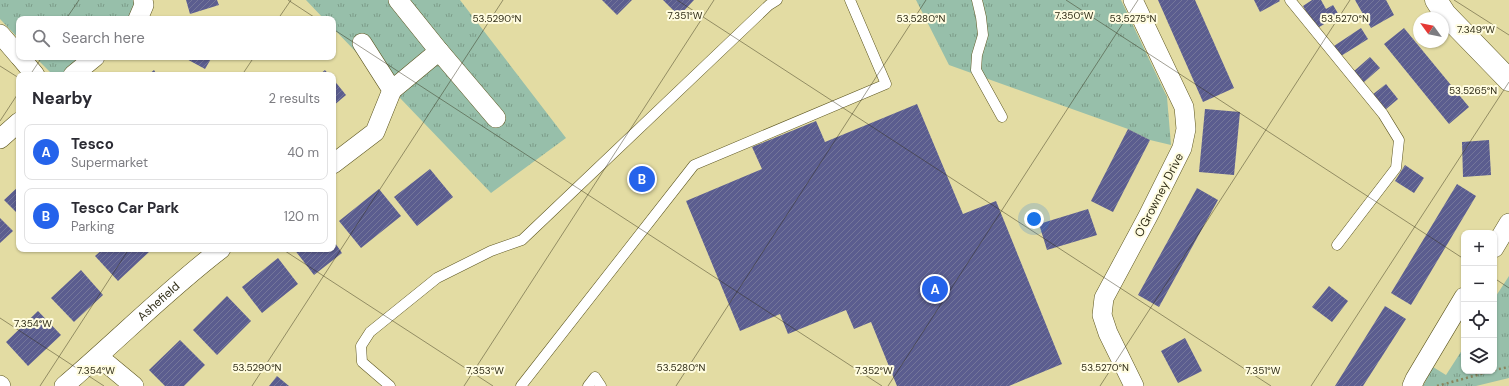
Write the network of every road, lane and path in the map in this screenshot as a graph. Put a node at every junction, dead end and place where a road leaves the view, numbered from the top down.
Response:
1 (143, 0) edge
2 (398, 0) edge
3 (777, 0) edge
4 (850, 0) edge
5 (977, 0) edge
6 (1133, 0) edge
7 (1290, 0) edge
8 (1436, 0) edge
9 (139, 16) edge
10 (0, 34) edge
11 (362, 43) dead end
12 (440, 51) junction
13 (16, 52) edge
14 (23, 60) edge
15 (91, 60) edge
16 (33, 72) edge
17 (77, 72) edge
18 (1509, 80) edge
19 (392, 90) junction
20 (1002, 117) dead end
21 (496, 118) dead end
22 (16, 125) edge
23 (0, 139) edge
24 (336, 162) edge
25 (1509, 223) edge
26 (1497, 243) edge
27 (1337, 245) dead end
28 (217, 252) edge
29 (1461, 302) edge
30 (99, 357) junction
31 (1509, 366) edge
32 (1497, 370) edge
33 (1482, 374) edge
34 (64, 386) edge
35 (134, 386) edge
36 (390, 386) edge
37 (521, 386) edge
38 (588, 386) edge
39 (601, 386) edge
40 (1134, 386) edge
41 (1412, 386) edge
42 (1437, 386) edge

1 - 9 street
2 - 12 street
3 - 36 lane
4 - 37 lane
5 - 20 lane
6 - 40 street, O'Growney Drive
7 - 27 lane
8 - 18 street
10 - 13 street
11 - 19 street
12 - 19 street
12 - 21 street
14 - 16 street
15 - 17 street
19 - 24 street
22 - 23 street
25 - 26 street
28 - 30 street, Ashefield
29 - 41 street
30 - 34 street, Ashefield
30 - 35 street
31 - 32 path
33 - 42 path
38 - 39 lane

